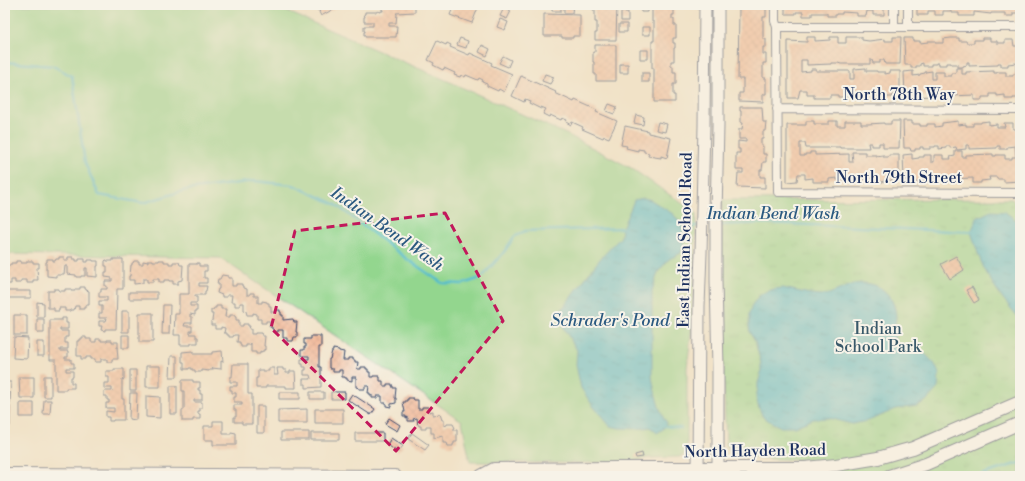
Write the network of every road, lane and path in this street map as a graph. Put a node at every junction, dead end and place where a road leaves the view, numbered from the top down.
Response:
1 (704, 5) edge
2 (718, 5) edge
3 (775, 5) edge
4 (894, 5) edge
5 (908, 5) edge
6 (777, 27) junction
7 (894, 27) junction
8 (908, 27) junction
9 (1020, 27) edge
10 (777, 109) junction
11 (1020, 110) edge
12 (1020, 193) edge
13 (1020, 402) edge
14 (1020, 423) edge
15 (617, 468) junction
16 (698, 472) edge
17 (718, 472) edge
18 (5, 474) edge
19 (166, 475) edge
20 (228, 475) edge
21 (198, 476) edge
22 (396, 476) edge
23 (482, 476) edge
24 (590, 476) edge
25 (889, 476) edge

1 - 16 main road, East Indian School Road
2 - 17 main road, East Indian School Road
3 - 6 street
4 - 7 street
5 - 8 street
6 - 7 street
6 - 10 street
7 - 8 street
8 - 9 street
10 - 11 street, North 78th Way
10 - 12 street, North 79th Street
13 - 17 main road, North Hayden Road
14 - 25 main road
15 - 16 main road, North Hayden Road
15 - 23 main road, North Hayden Road
15 - 24 main road
16 - 17 main road, North Hayden Road
18 - 19 main road
19 - 21 main road
20 - 21 main road
20 - 22 main road

